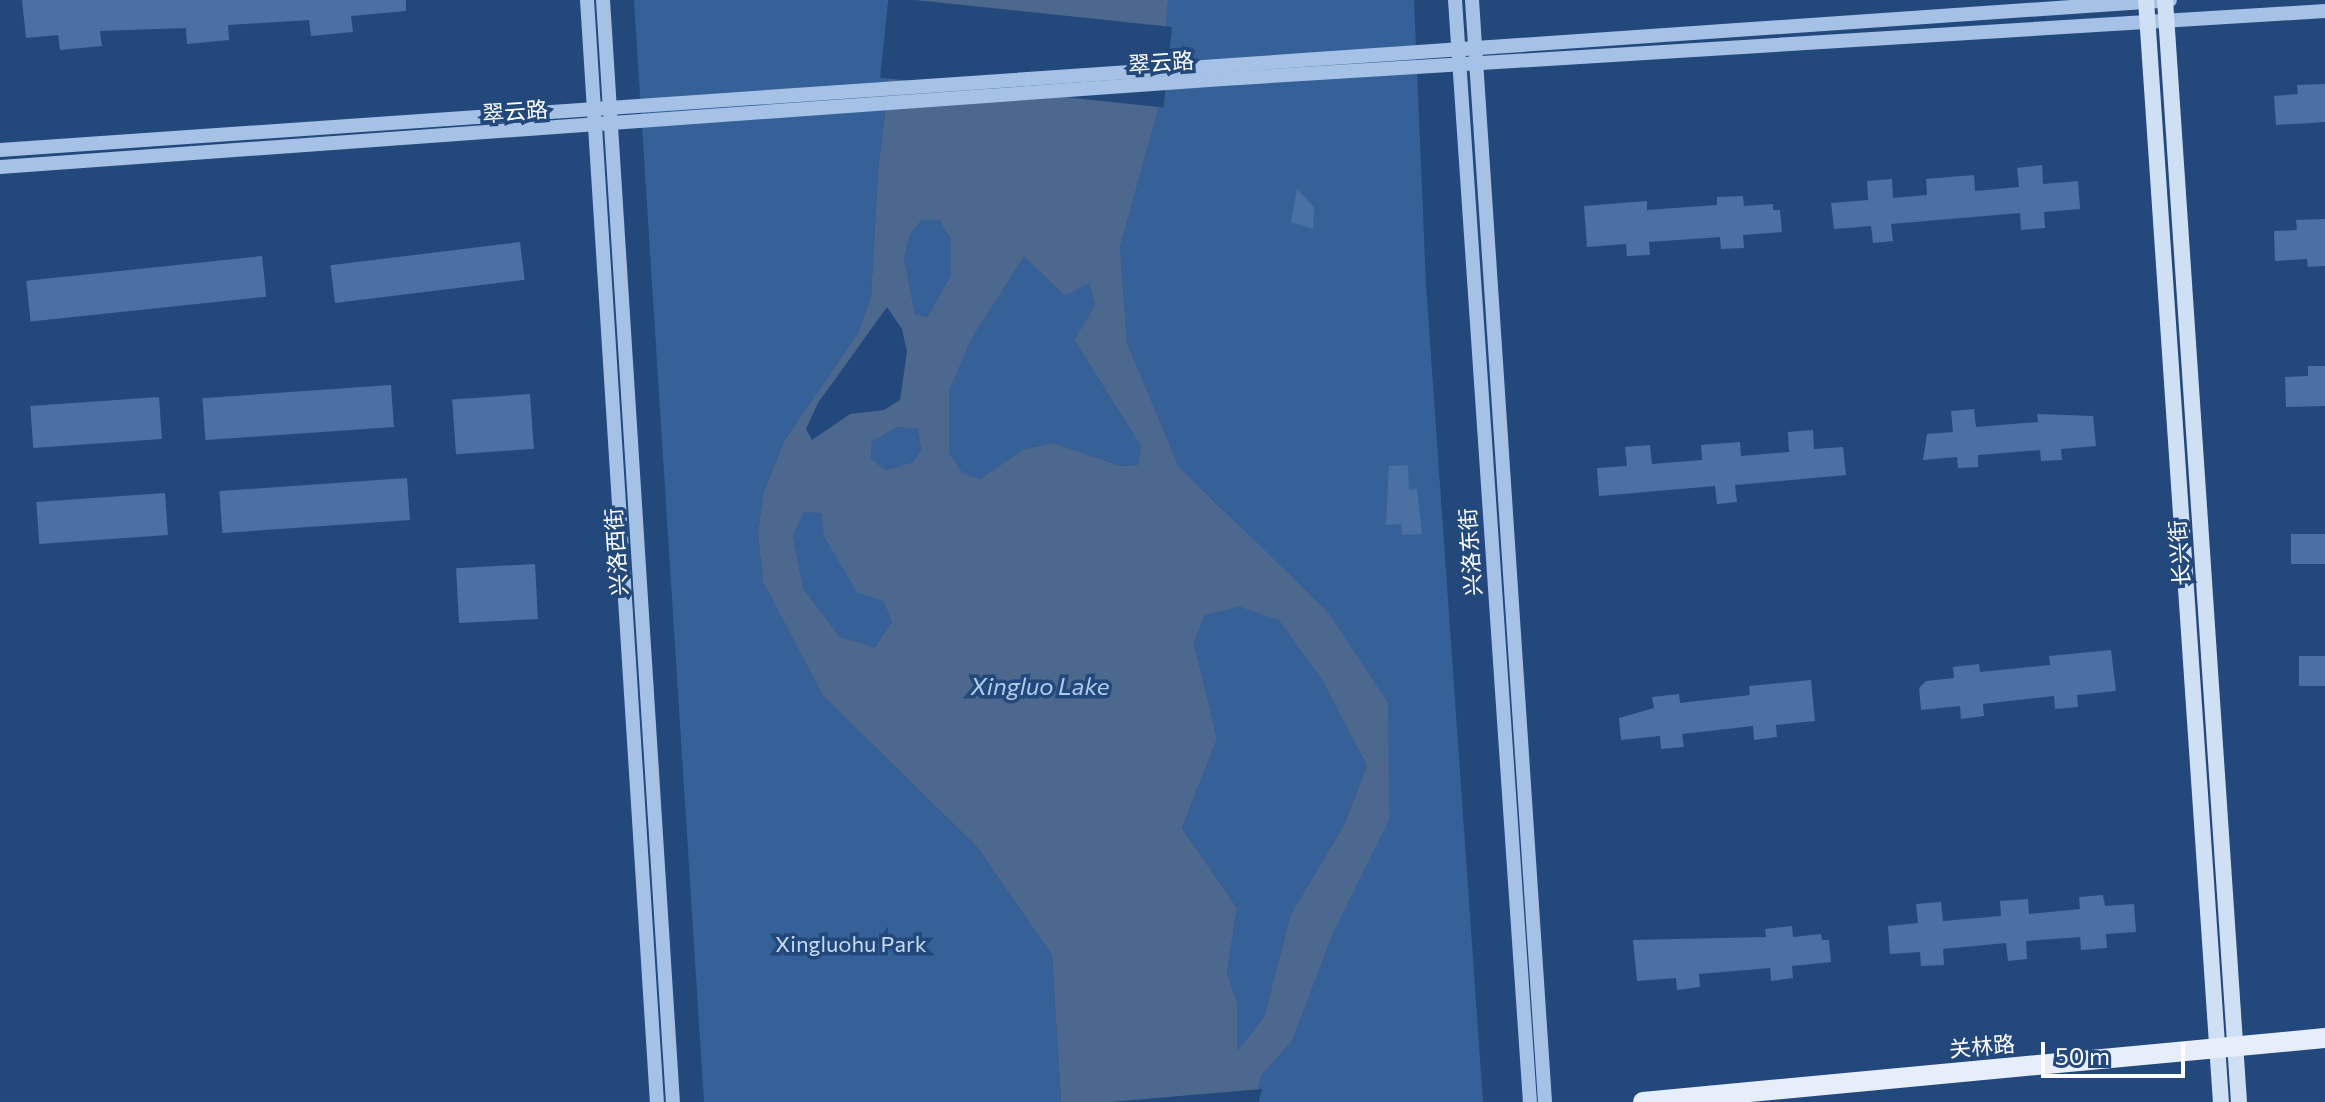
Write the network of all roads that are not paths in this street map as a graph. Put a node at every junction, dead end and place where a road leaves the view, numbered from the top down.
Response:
1 (587, 0) edge
2 (603, 0) edge
3 (1455, 0) edge
4 (1472, 0) edge
5 (2166, 0) edge
6 (2146, 1) edge
7 (2325, 11) edge
8 (2166, 22) junction
9 (2148, 23) junction
10 (1475, 48) junction
11 (1458, 49) junction
12 (1476, 65) junction
13 (1459, 66) junction
14 (610, 106) junction
15 (594, 107) junction
16 (611, 127) junction
17 (596, 128) junction
18 (0, 150) edge
19 (0, 167) edge
20 (2325, 1038) edge
21 (2225, 1048) junction
22 (657, 1102) edge
23 (673, 1102) edge
24 (1530, 1102) edge
25 (1545, 1102) edge
26 (1643, 1102) edge
27 (2221, 1102) edge
28 (2239, 1102) edge

1 - 15 street, 兴洛西街
2 - 14 street, 兴洛西街
3 - 11 street, 兴洛东街
4 - 10 street, 兴洛东街
5 - 6 street, 翠云路
5 - 8 main road, 长兴街
6 - 9 main road, 长兴街
6 - 10 street, 翠云路
7 - 8 street, 翠云路
8 - 9 street, 翠云路
8 - 21 main road, 长兴街
9 - 12 street, 翠云路
9 - 21 main road, 长兴街
10 - 11 street, 翠云路
10 - 12 street, 兴洛东街
11 - 13 street, 兴洛东街
11 - 14 street, 翠云路
12 - 13 street, 翠云路
12 - 25 street, 兴洛东街
13 - 16 street, 翠云路
13 - 24 street, 兴洛东街
14 - 15 street, 翠云路
14 - 16 street, 兴洛西街
15 - 17 street, 兴洛西街
15 - 18 street, 翠云路
16 - 17 street, 翠云路
16 - 23 street, 兴洛西街
17 - 19 street, 翠云路
17 - 22 street, 兴洛西街
20 - 21 main road, 关林路
21 - 26 main road, 关林路
21 - 27 main road, 长兴街
21 - 28 main road, 长兴街

